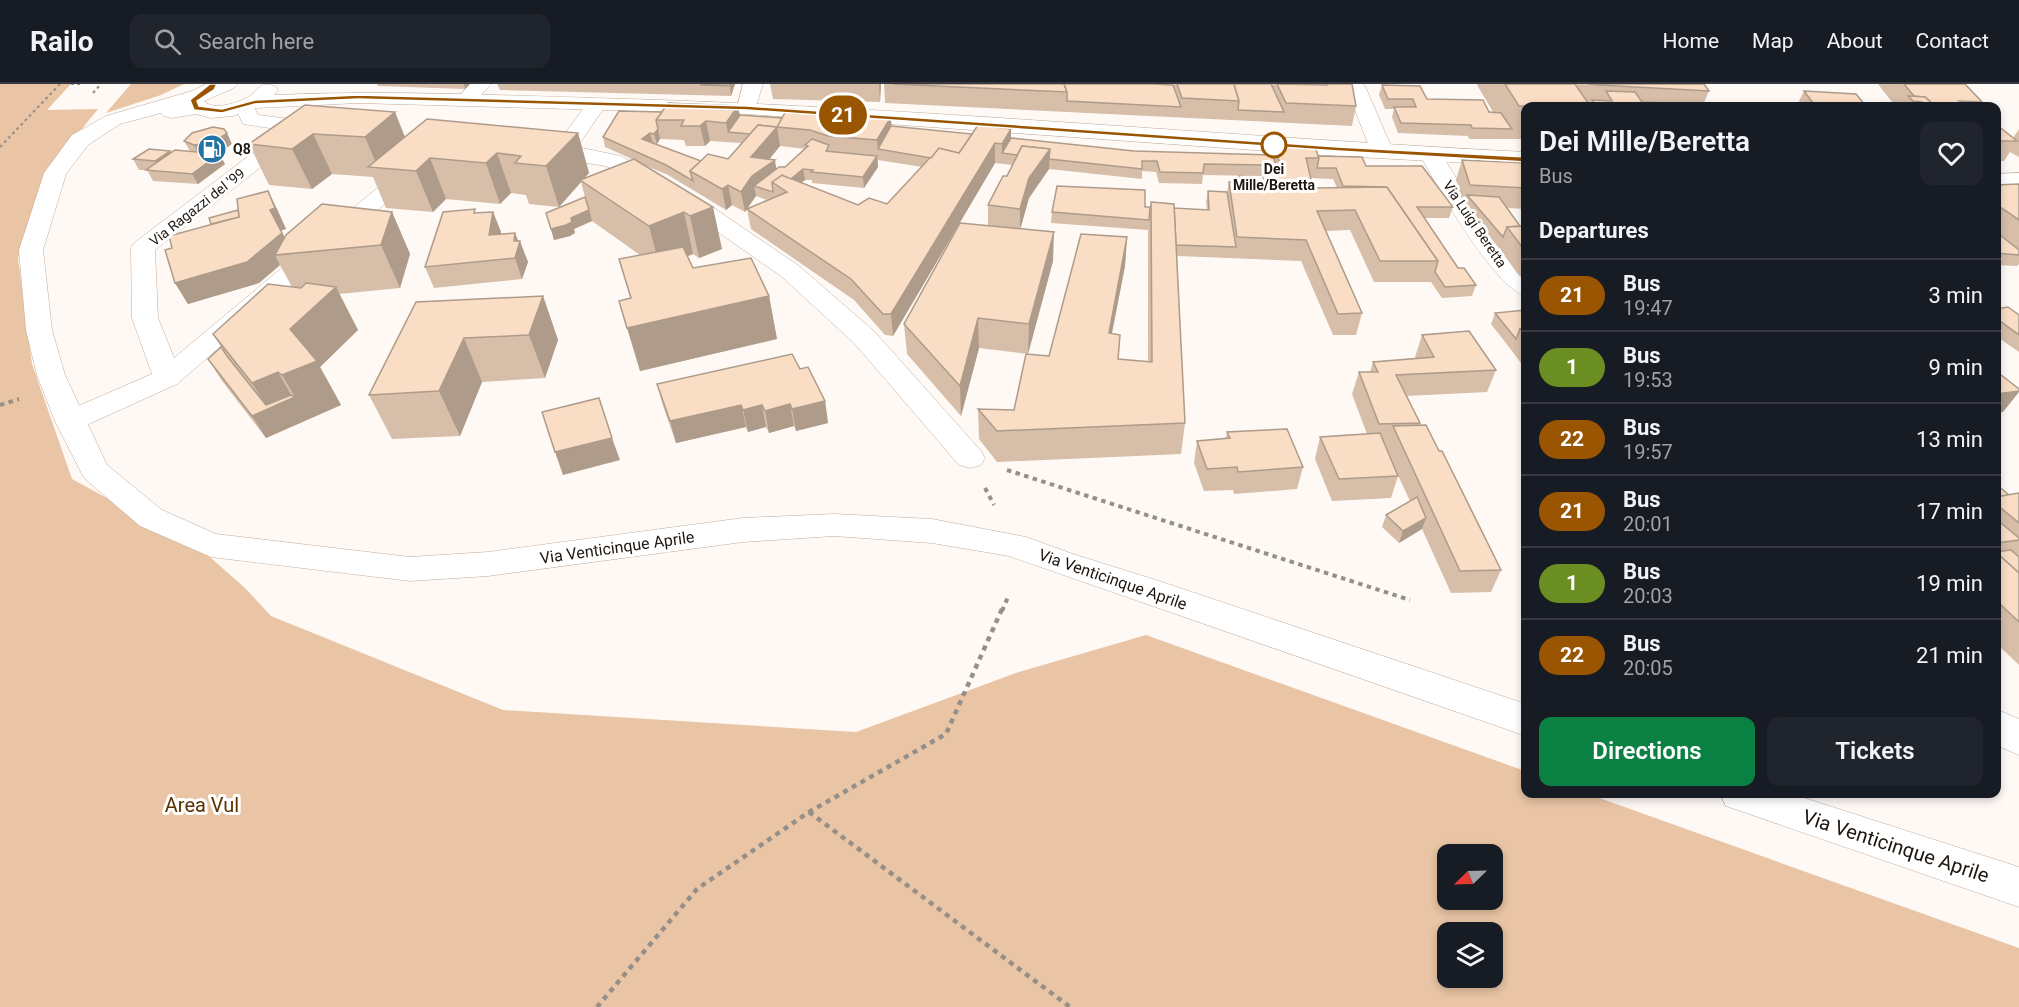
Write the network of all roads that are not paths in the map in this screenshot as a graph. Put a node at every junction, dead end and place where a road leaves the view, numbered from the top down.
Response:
1 (481, 84) edge
2 (753, 84) edge
3 (1352, 84) edge
4 (209, 92) edge
5 (260, 92) edge
6 (466, 100) junction
7 (596, 105) junction
8 (747, 108) junction
9 (300, 127) junction
10 (344, 132) edge
11 (527, 148) edge
12 (435, 150) edge
13 (563, 151) junction
14 (1382, 151) junction
15 (1431, 155) junction
16 (1521, 159) edge
17 (2019, 180) edge
18 (2001, 181) edge
19 (1521, 284) edge
20 (167, 378) junction
21 (70, 421) junction
22 (970, 458) road end
23 (1521, 718) edge
24 (2001, 728) edge
25 (2019, 738) edge
26 (1752, 798) edge
27 (2019, 887) edge

1 - 6 street
2 - 8 street
3 - 14 street
4 - 5 street, Via Venticinque Aprile
4 - 21 street, Via Venticinque Aprile
5 - 6 street, Via Venticinque Aprile
5 - 9 street
6 - 7 street, Via Venticinque Aprile
7 - 8 street, Via Venticinque Aprile
7 - 13 street
8 - 14 street, Via Venticinque Aprile
9 - 10 street
9 - 20 street, Via Ragazzi del '99
11 - 13 street
12 - 20 street
13 - 22 street
14 - 15 street, Via Venticinque Aprile
15 - 16 street, Via Venticinque Aprile
15 - 19 street, Via Luigi Beretta
17 - 18 street
20 - 21 street
21 - 23 street, Via Venticinque Aprile
24 - 25 street
26 - 27 street, Via Venticinque Aprile

